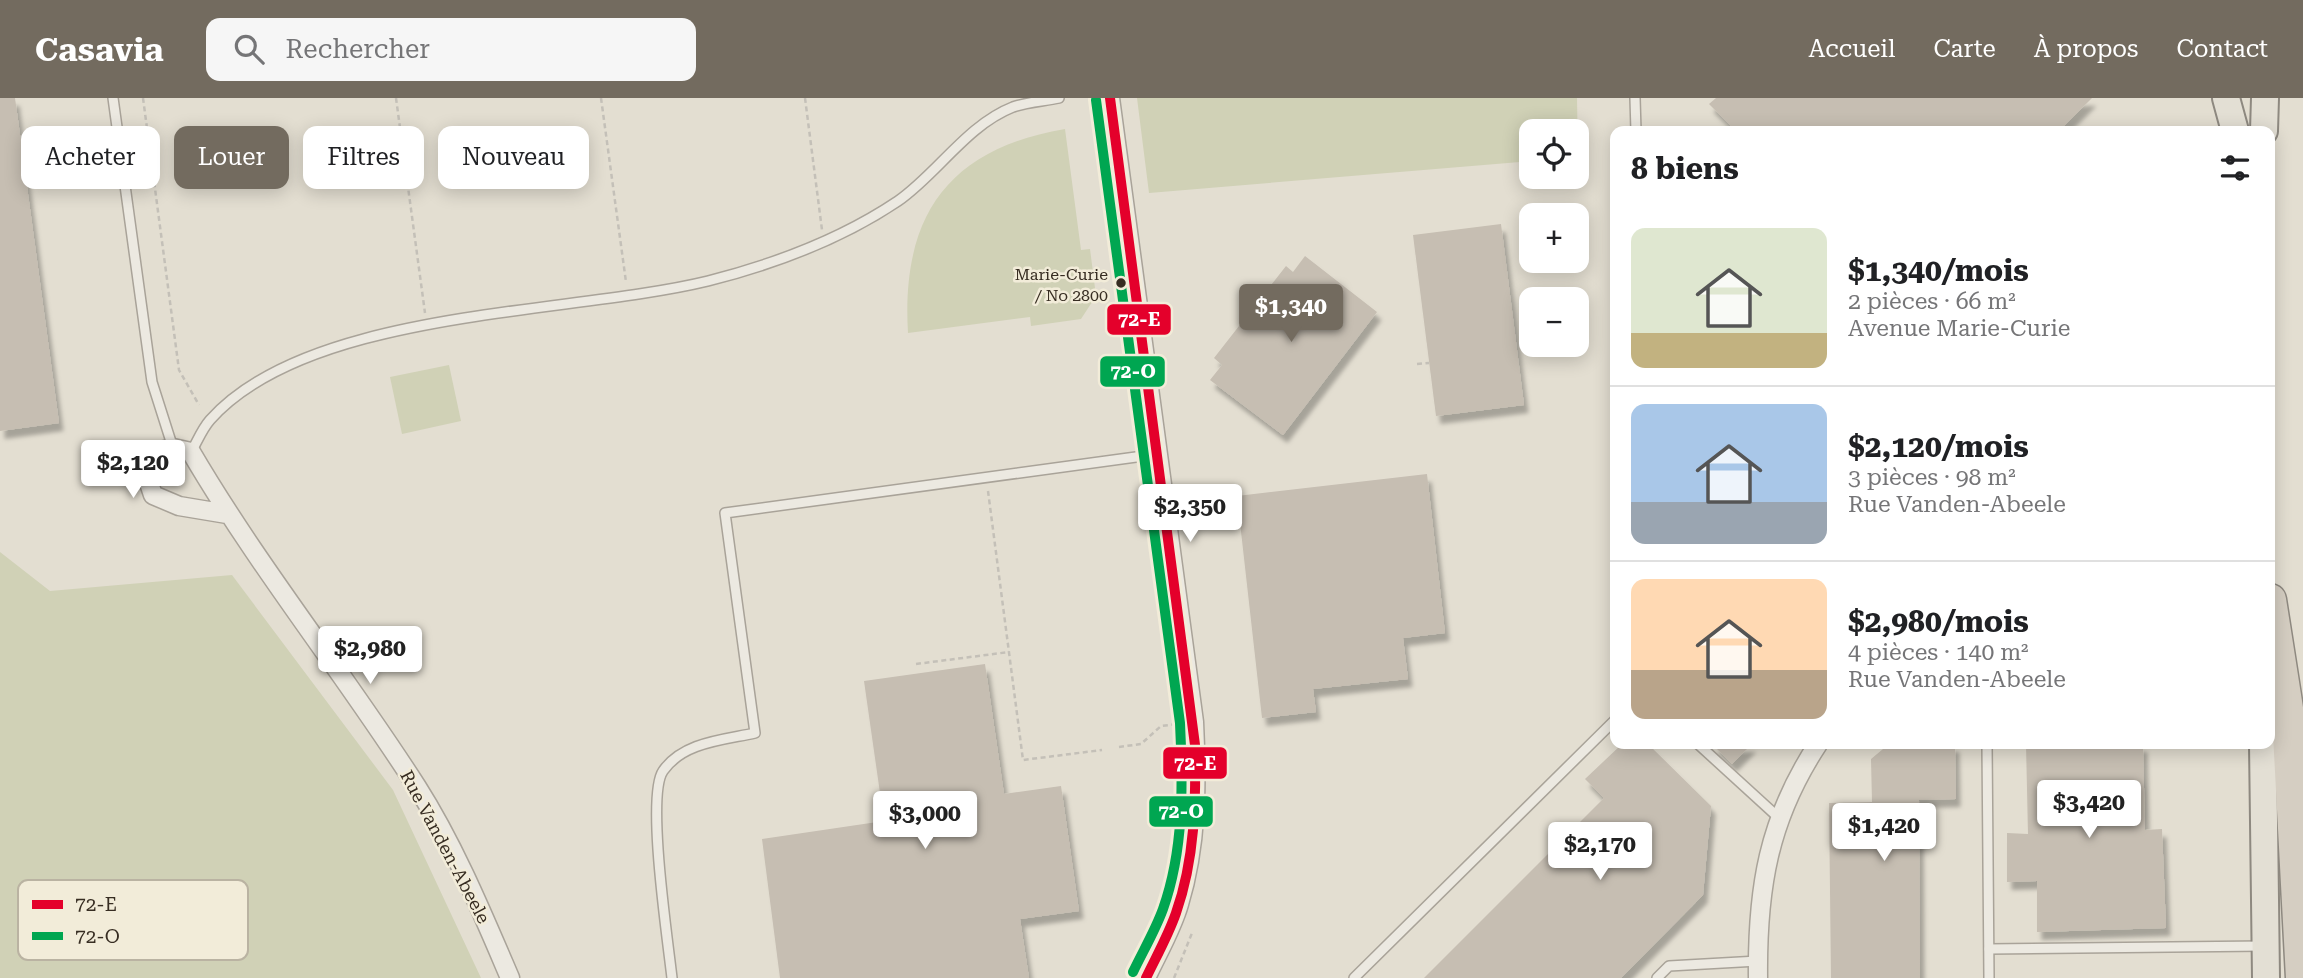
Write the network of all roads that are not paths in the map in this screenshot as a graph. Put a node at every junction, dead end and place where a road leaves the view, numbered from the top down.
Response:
1 (113, 98) edge
2 (1059, 98) edge
3 (1110, 98) edge
4 (1635, 98) edge
5 (2226, 98) edge
6 (2265, 98) edge
7 (1636, 126) edge
8 (2234, 126) edge
9 (2264, 126) edge
10 (182, 450) junction
11 (1158, 454) junction
12 (227, 514) junction
13 (2275, 632) edge
14 (1610, 725) edge
15 (1703, 749) edge
16 (1815, 749) edge
17 (1987, 749) edge
18 (2263, 749) edge
19 (1779, 818) junction
20 (2266, 947) junction
21 (1989, 949) junction
22 (1758, 970) edge
23 (510, 978) edge
24 (672, 978) edge
25 (1146, 978) edge
26 (1354, 978) edge
27 (1657, 978) edge
28 (1989, 978) edge
29 (2266, 978) edge
30 (2301, 978) edge

1 - 10 lane
2 - 10 lane
3 - 11 street
4 - 7 lane
5 - 8 main road
6 - 9 main road
10 - 12 street, Rue Vanden-Abeele
10 - 12 street
11 - 24 lane
11 - 25 street
12 - 23 street, Rue Vanden-Abeele
13 - 30 highway
14 - 26 lane
15 - 19 lane
16 - 19 street
17 - 21 lane
18 - 20 main road
19 - 22 street
20 - 21 lane
20 - 29 main road
21 - 28 lane
22 - 27 lane

